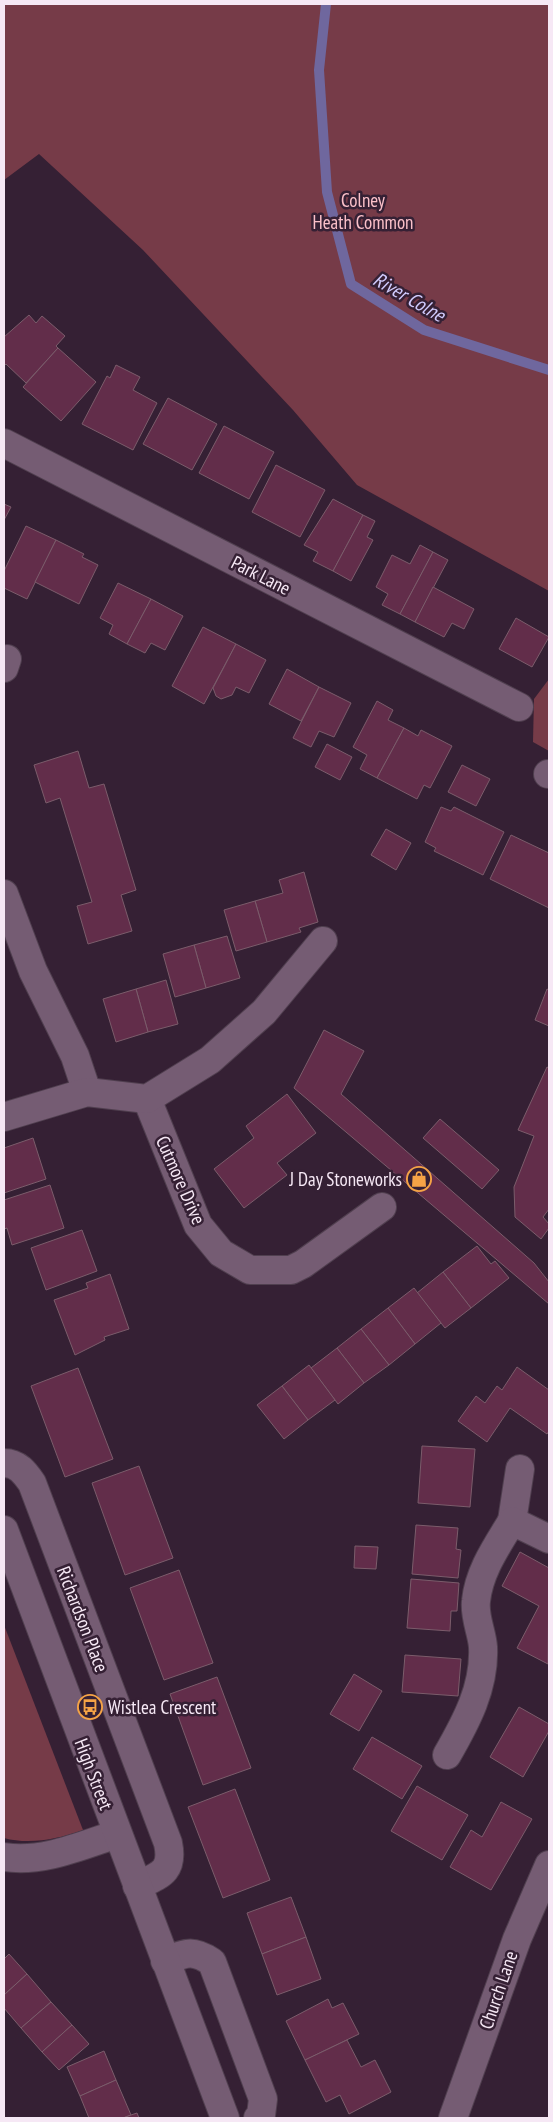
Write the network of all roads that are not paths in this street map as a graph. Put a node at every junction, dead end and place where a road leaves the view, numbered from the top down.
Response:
1 (4, 443) edge
2 (519, 707) dead end
3 (4, 894) edge
4 (323, 941) dead end
5 (87, 1092) junction
6 (147, 1098) junction
7 (4, 1117) edge
8 (382, 1207) dead end
9 (4, 1463) edge
10 (520, 1469) dead end
11 (512, 1521) junction
12 (4, 1530) edge
13 (549, 1539) edge
14 (447, 1756) dead end
15 (117, 1834) junction
16 (4, 1857) edge
17 (549, 1865) edge
18 (137, 1886) junction
19 (165, 1961) junction
20 (225, 2118) edge
21 (258, 2118) edge
22 (453, 2118) edge

1 - 2 street, Park Lane
3 - 5 street
4 - 6 street
5 - 6 street
5 - 7 street
6 - 8 street, Cutmore Drive
9 - 18 street, Richardson Place
10 - 11 street
11 - 13 street
11 - 14 street
12 - 15 street, High Street
15 - 16 street
15 - 18 street, High Street
17 - 22 street, Church Lane
18 - 19 street, High Street
19 - 20 street, High Street
19 - 21 street

